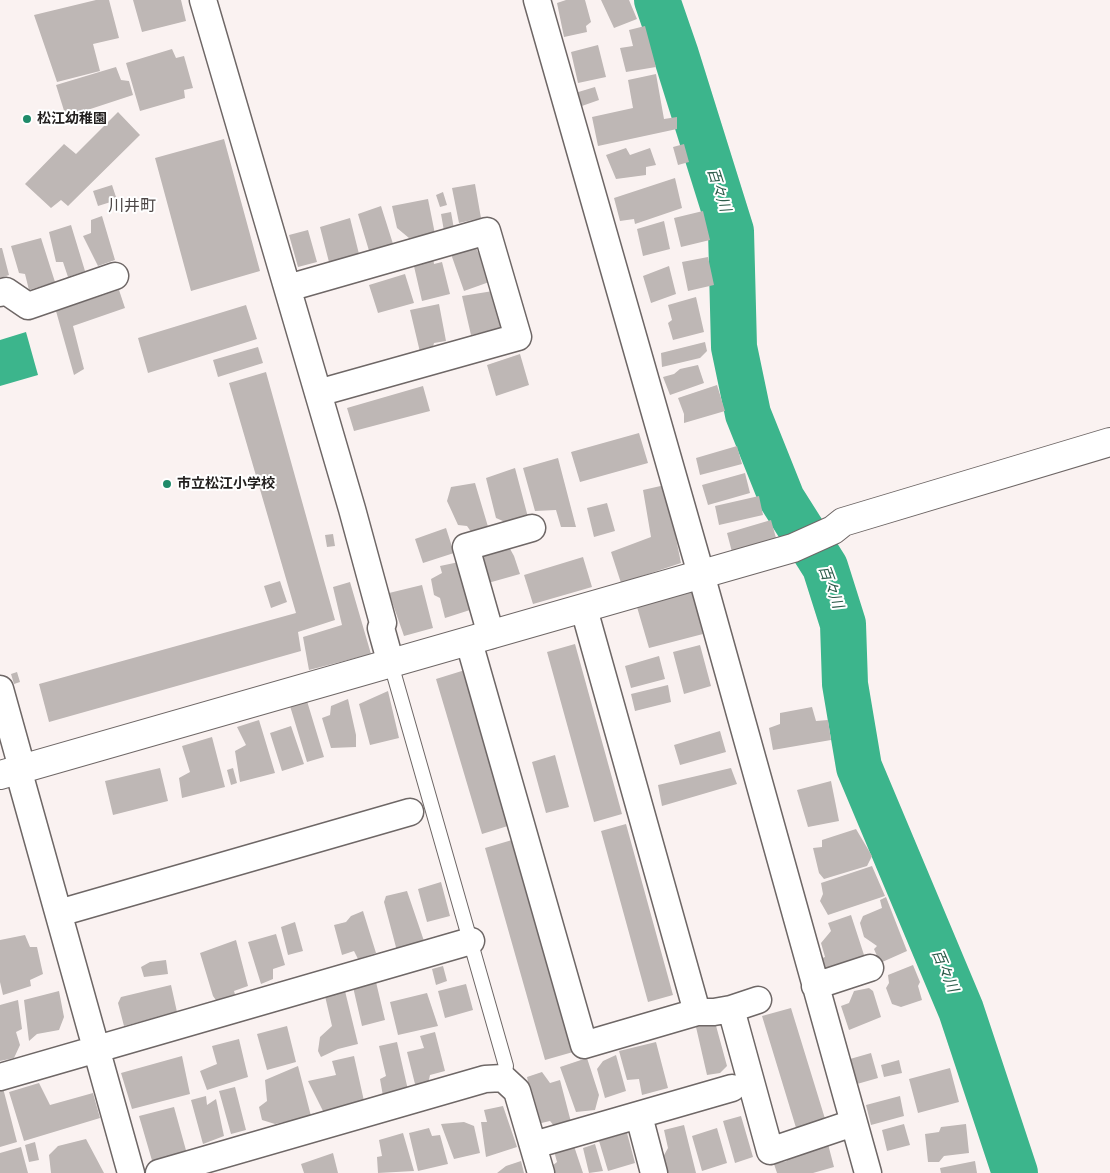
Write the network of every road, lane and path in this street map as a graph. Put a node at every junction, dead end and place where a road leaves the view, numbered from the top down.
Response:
1 (203, 0) edge
2 (536, 0) edge
3 (115, 276) dead end
4 (288, 288) junction
5 (0, 293) edge
6 (318, 392) junction
7 (1110, 442) edge
8 (532, 528) dead end
9 (700, 574) junction
10 (584, 609) junction
11 (480, 639) junction
12 (391, 664) junction
13 (0, 690) edge
14 (13, 771) edge
15 (410, 812) dead end
16 (59, 913) junction
17 (471, 942) junction
18 (870, 968) dead end
19 (815, 986) junction
20 (758, 1000) dead end
21 (731, 1008) junction
22 (698, 1012) junction
23 (96, 1049) junction
24 (0, 1076) edge
25 (503, 1078) junction
26 (732, 1088) dead end
27 (639, 1116) junction
28 (854, 1123) junction
29 (534, 1145) junction
30 (131, 1173) edge
31 (159, 1173) edge
32 (541, 1173) edge
33 (654, 1173) edge
34 (868, 1173) edge

1 - 4 street
2 - 9 street
3 - 5 street
4 - 6 street
4 - 6 street
6 - 12 street
7 - 9 street
8 - 11 street
9 - 10 street
9 - 19 street
10 - 11 street
10 - 22 street
11 - 12 street
11 - 22 street
12 - 14 street
12 - 17 lane
13 - 14 street
14 - 16 street
15 - 16 street
16 - 23 street
17 - 23 street
17 - 25 lane
18 - 19 street
19 - 28 street
20 - 21 street
21 - 22 street
21 - 28 street
23 - 24 street
23 - 30 street
25 - 29 street
25 - 31 street
26 - 27 street
27 - 29 street
27 - 33 street
28 - 34 street
29 - 32 street

